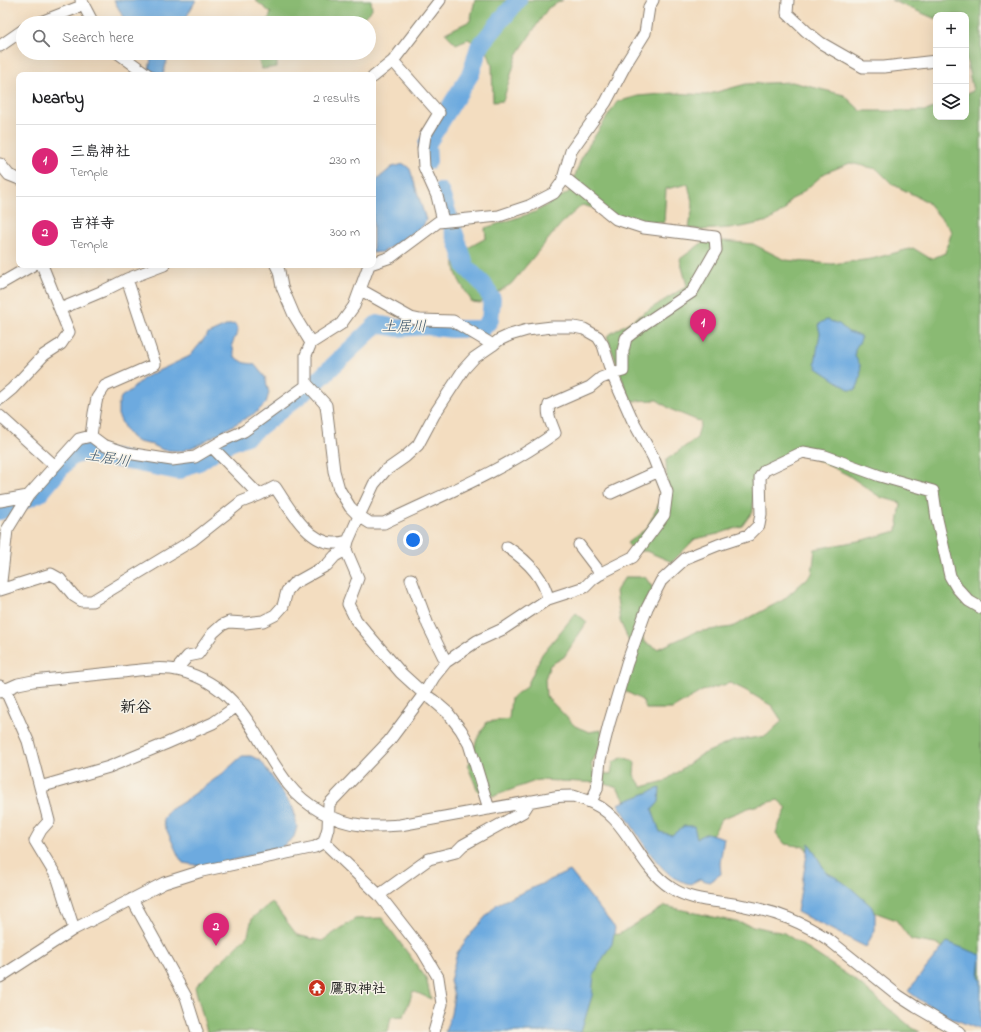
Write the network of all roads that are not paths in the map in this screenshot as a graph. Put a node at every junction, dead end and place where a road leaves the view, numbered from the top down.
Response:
1 (440, 0) edge
2 (654, 0) edge
3 (788, 0) edge
4 (82, 3) edge
5 (53, 16) edge
6 (89, 16) edge
7 (16, 35) edge
8 (0, 46) edge
9 (128, 60) edge
10 (393, 61) junction
11 (933, 61) edge
12 (144, 72) edge
13 (376, 75) edge
14 (0, 164) edge
15 (564, 177) junction
16 (16, 178) edge
17 (443, 221) junction
18 (376, 262) edge
19 (28, 268) edge
20 (43, 268) edge
21 (156, 268) edge
22 (278, 268) edge
23 (368, 268) edge
24 (126, 279) junction
25 (0, 284) edge
26 (361, 290) junction
27 (60, 309) junction
28 (311, 343) junction
29 (493, 345) junction
30 (612, 374) junction
31 (306, 384) junction
32 (0, 399) edge
33 (0, 416) edge
34 (91, 436) junction
35 (213, 447) junction
36 (55, 466) junction
37 (659, 471) junction
38 (611, 493) dead end
39 (259, 495) junction
40 (28, 496) junction
41 (0, 500) edge
42 (359, 516) junction
43 (347, 545) junction
44 (579, 545) dead end
45 (507, 547) dead end
46 (601, 574) junction
47 (411, 579) dead end
48 (0, 590) edge
49 (548, 599) junction
50 (981, 608) edge
51 (446, 662) junction
52 (176, 670) junction
53 (2, 689) edge
54 (424, 694) junction
55 (237, 706) junction
56 (40, 787) junction
57 (530, 801) junction
58 (591, 802) junction
59 (489, 808) junction
60 (329, 815) junction
61 (324, 842) junction
62 (380, 895) junction
63 (132, 900) junction
64 (74, 929) junction
65 (0, 977) edge
66 (198, 1032) edge
67 (434, 1032) edge
68 (959, 1032) edge

1 - 10 street
2 - 15 street
3 - 11 street
4 - 5 street
4 - 6 street
7 - 8 street
9 - 12 street
10 - 13 street
10 - 17 street
14 - 16 street
15 - 17 street
15 - 30 street
17 - 18 street
19 - 25 street
20 - 27 street
21 - 24 street
22 - 28 street
23 - 26 street
24 - 27 street
24 - 34 street
26 - 28 street
26 - 29 street
27 - 32 street
28 - 31 street
29 - 30 street
29 - 42 street
30 - 37 street
30 - 42 street
31 - 35 street
31 - 42 street
33 - 36 street
34 - 35 street
34 - 36 street
35 - 39 street
36 - 40 street
37 - 38 street
37 - 46 street
39 - 43 street
39 - 48 street
40 - 41 street
40 - 48 street
42 - 43 street
43 - 52 street
43 - 54 street
44 - 46 street
45 - 49 street
46 - 49 street
47 - 51 street
49 - 51 street
50 - 58 street
51 - 54 street
52 - 53 street
52 - 55 street
53 - 56 street
54 - 59 street
54 - 60 street
55 - 56 street
55 - 60 street
56 - 64 street
57 - 58 street
57 - 59 street
57 - 62 street
58 - 68 street
59 - 60 street
60 - 61 street
61 - 62 street
61 - 63 street
62 - 67 street
63 - 64 street
63 - 66 street
64 - 65 street

